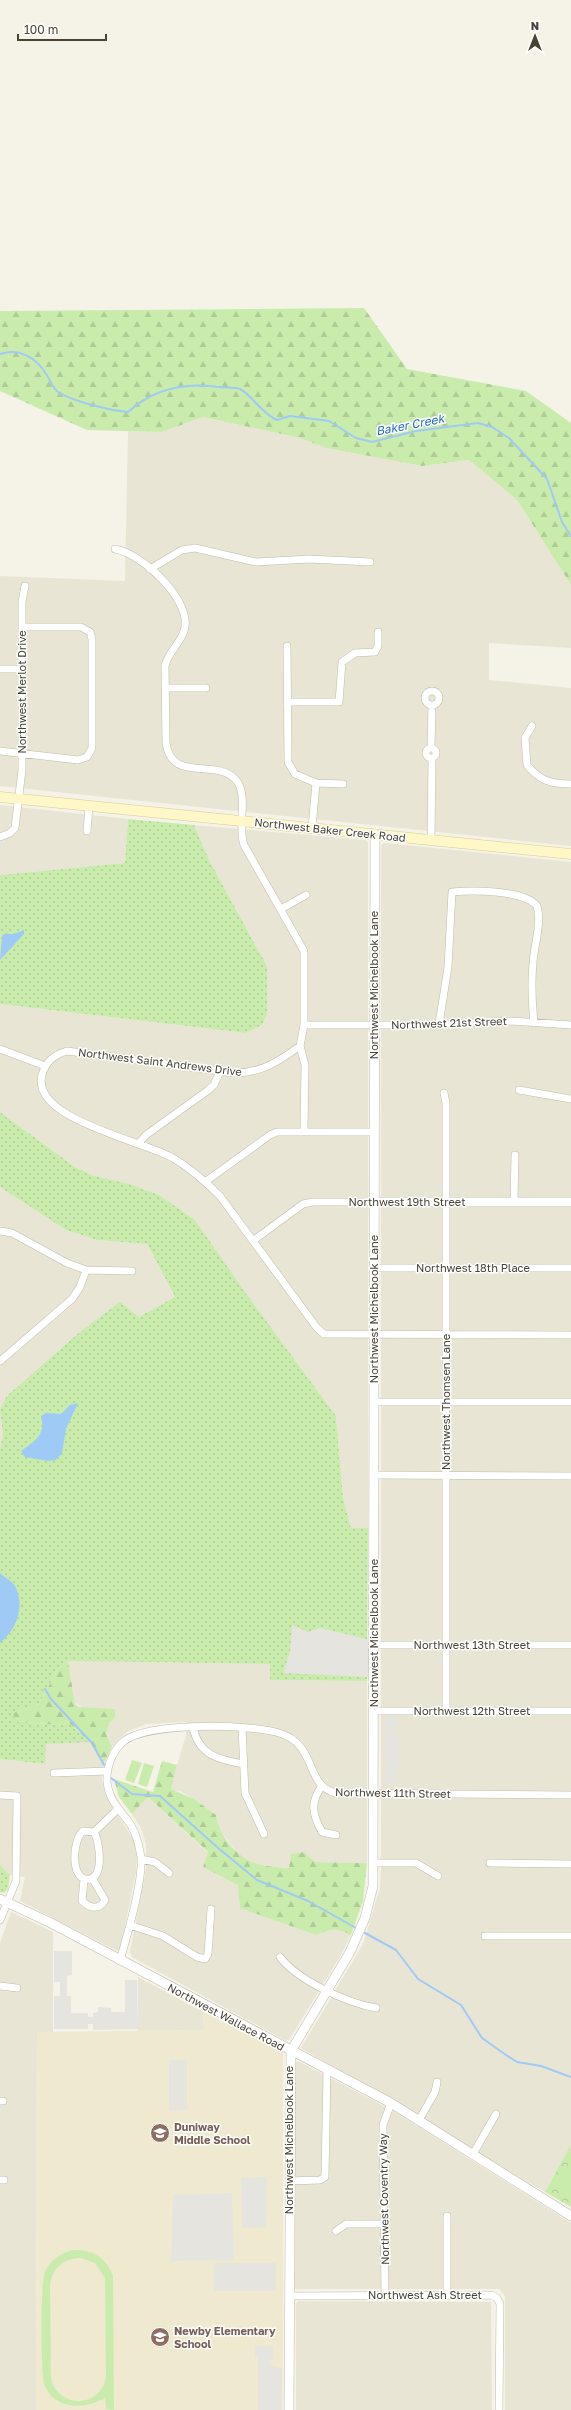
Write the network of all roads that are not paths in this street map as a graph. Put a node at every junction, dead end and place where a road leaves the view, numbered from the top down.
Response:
1 (115, 549) dead end
2 (370, 562) dead end
3 (150, 569) junction
4 (25, 586) dead end
5 (22, 627) junction
6 (378, 632) dead end
7 (287, 646) dead end
8 (0, 669) edge
9 (22, 669) junction
10 (165, 688) junction
11 (206, 688) dead end
12 (287, 702) junction
13 (432, 705) dead end
14 (532, 726) dead end
15 (0, 751) edge
16 (22, 754) junction
17 (316, 783) junction
18 (343, 784) dead end
19 (571, 784) edge
20 (0, 797) edge
21 (19, 799) junction
22 (89, 806) junction
23 (240, 821) junction
24 (312, 828) junction
25 (87, 831) dead end
26 (375, 834) junction
27 (0, 837) edge
28 (431, 840) junction
29 (571, 854) edge
30 (306, 896) dead end
31 (281, 909) junction
32 (534, 1022) junction
33 (439, 1024) junction
34 (304, 1025) junction
35 (374, 1025) junction
36 (571, 1025) edge
37 (300, 1046) junction
38 (0, 1049) edge
39 (45, 1066) junction
40 (220, 1071) junction
41 (519, 1090) dead end
42 (444, 1093) dead end
43 (571, 1098) edge
44 (304, 1132) junction
45 (374, 1132) junction
46 (139, 1143) junction
47 (515, 1155) dead end
48 (205, 1182) junction
49 (374, 1202) junction
50 (446, 1202) junction
51 (514, 1202) junction
52 (571, 1202) edge
53 (0, 1231) edge
54 (254, 1240) junction
55 (374, 1268) junction
56 (571, 1268) edge
57 (446, 1269) junction
58 (86, 1270) junction
59 (132, 1271) dead end
60 (374, 1335) junction
61 (446, 1335) junction
62 (571, 1335) edge
63 (0, 1361) edge
64 (374, 1402) junction
65 (446, 1402) junction
66 (571, 1402) edge
67 (375, 1475) junction
68 (446, 1475) junction
69 (571, 1476) edge
70 (374, 1645) junction
71 (446, 1645) junction
72 (571, 1645) edge
73 (571, 1710) edge
74 (373, 1711) junction
75 (446, 1711) junction
76 (193, 1727) junction
77 (242, 1728) junction
78 (244, 1764) junction
79 (108, 1771) junction
80 (54, 1773) dead end
81 (322, 1786) junction
82 (373, 1794) junction
83 (0, 1795) edge
84 (571, 1795) edge
85 (118, 1809) junction
86 (94, 1832) junction
87 (264, 1834) dead end
88 (336, 1835) dead end
89 (141, 1859) junction
90 (373, 1863) junction
91 (490, 1863) dead end
92 (571, 1864) edge
93 (169, 1873) dead end
94 (438, 1876) dead end
95 (92, 1878) junction
96 (84, 1879) junction
97 (4, 1901) edge
98 (211, 1910) dead end
99 (0, 1920) edge
100 (130, 1925) junction
101 (485, 1936) dead end
102 (571, 1936) edge
103 (280, 1957) dead end
104 (120, 1961) junction
105 (0, 1986) edge
106 (17, 1988) dead end
107 (328, 1990) junction
108 (376, 2008) dead end
109 (291, 2051) junction
110 (328, 2070) junction
111 (437, 2082) dead end
112 (391, 2103) junction
113 (496, 2114) dead end
114 (419, 2120) junction
115 (473, 2154) junction
116 (289, 2181) junction
117 (447, 2216) dead end
118 (571, 2216) edge
119 (384, 2224) junction
120 (336, 2231) dead end
121 (384, 2295) junction
122 (289, 2296) junction
123 (448, 2296) junction
124 (289, 2410) edge
125 (499, 2410) edge

1 - 3 street
2 - 3 street
3 - 10 street
4 - 5 street, Northwest Merlot Drive
5 - 9 street, Northwest Merlot Drive
5 - 16 street
6 - 12 street
7 - 12 street
8 - 9 street
9 - 16 street, Northwest Merlot Drive
10 - 11 street
10 - 23 street
12 - 17 street
13 - 28 street
14 - 19 street
15 - 16 street
16 - 21 street, Northwest Merlot Drive
17 - 18 street
17 - 24 street
20 - 21 main road, Northwest Baker Creek Road
21 - 22 main road, Northwest Baker Creek Road
21 - 27 street, Northwest Merlot Drive
22 - 23 main road, Northwest Baker Creek Road
22 - 25 street
23 - 24 main road, Northwest Baker Creek Road
23 - 31 street
24 - 26 main road, Northwest Baker Creek Road
26 - 28 main road, Northwest Baker Creek Road
26 - 35 street, Northwest Michelbook Lane
28 - 29 main road, Northwest Baker Creek Road
30 - 31 street
31 - 34 street
32 - 33 street, Northwest 21st Street
32 - 33 street
32 - 36 street, Northwest 21st Street
33 - 35 street, Northwest 21st Street
34 - 35 street, Northwest 21st Street
34 - 37 street
35 - 45 street, Northwest Michelbook Lane
37 - 40 street, Northwest Saint Andrews Drive
37 - 44 street
38 - 39 street
39 - 40 street, Northwest Saint Andrews Drive
39 - 46 street
40 - 46 street
41 - 43 street
42 - 50 street, Northwest Thomsen Lane
44 - 45 street
44 - 48 street
45 - 49 street, Northwest Michelbook Lane
46 - 48 street
47 - 51 street
48 - 54 street
49 - 50 street, Northwest 19th Street
49 - 54 street, Northwest 19th Street
49 - 55 street, Northwest Michelbook Lane
50 - 51 street, Northwest 19th Street
50 - 57 street, Northwest Thomsen Lane
51 - 52 street, Northwest 19th Street
53 - 58 street
54 - 60 street
55 - 57 street, Northwest 18th Place
55 - 60 street, Northwest Michelbook Lane
56 - 57 street, Northwest 18th Place
57 - 61 street, Northwest Thomsen Lane
58 - 59 street
58 - 63 street
60 - 61 street
60 - 64 street, Northwest Michelbook Lane
61 - 62 street
61 - 65 street, Northwest Thomsen Lane
64 - 65 street
64 - 67 street, Northwest Michelbook Lane
65 - 66 street
65 - 68 street, Northwest Thomsen Lane
67 - 68 street
67 - 70 street, Northwest Michelbook Lane
68 - 69 street
68 - 71 street, Northwest Thomsen Lane
70 - 71 street, Northwest 13th Street
70 - 74 street, Northwest Michelbook Lane
71 - 72 street, Northwest 13th Street
71 - 75 street, Northwest Thomsen Lane
73 - 75 street, Northwest 12th Street
74 - 75 street, Northwest 12th Street
74 - 82 street, Northwest Michelbook Lane
76 - 77 street, Northwest 11th Street
76 - 78 street
76 - 79 street, Northwest 11th Street
77 - 78 street
77 - 81 street, Northwest 11th Street
78 - 87 street
79 - 80 street
79 - 85 street, Northwest 11th Street
81 - 82 street, Northwest 11th Street
81 - 88 street
82 - 84 street, Northwest 11th Street
82 - 90 street, Northwest Michelbook Lane
83 - 97 street
85 - 86 street
85 - 89 street, Northwest 11th Street
86 - 95 street
86 - 96 street
89 - 93 street
89 - 100 street, Northwest 11th Street
90 - 94 street
90 - 107 street, Northwest Michelbook Lane
91 - 92 street
95 - 96 street
95 - 96 street
97 - 99 street
97 - 104 street, Northwest Wallace Road
98 - 100 street
100 - 104 street, Northwest 11th Street
101 - 102 street
103 - 107 street
104 - 109 street, Northwest Wallace Road
105 - 106 street
107 - 108 street
107 - 109 street, Northwest Michelbook Lane
109 - 110 street, Northwest Wallace Road
109 - 116 street, Northwest Michelbook Lane
110 - 112 street, Northwest Wallace Road
110 - 116 street
111 - 114 street
112 - 114 street, Northwest Wallace Road
112 - 119 street, Northwest Coventry Way
113 - 115 street
114 - 115 street, Northwest Wallace Road
115 - 118 street, Northwest Wallace Road
116 - 122 street, Northwest Michelbook Lane
117 - 123 street
119 - 120 street
119 - 121 street, Northwest Coventry Way
121 - 122 street, Northwest Ash Street
121 - 123 street, Northwest Ash Street
122 - 124 street, Northwest Michelbook Lane
123 - 125 street, Northwest Ash Street

